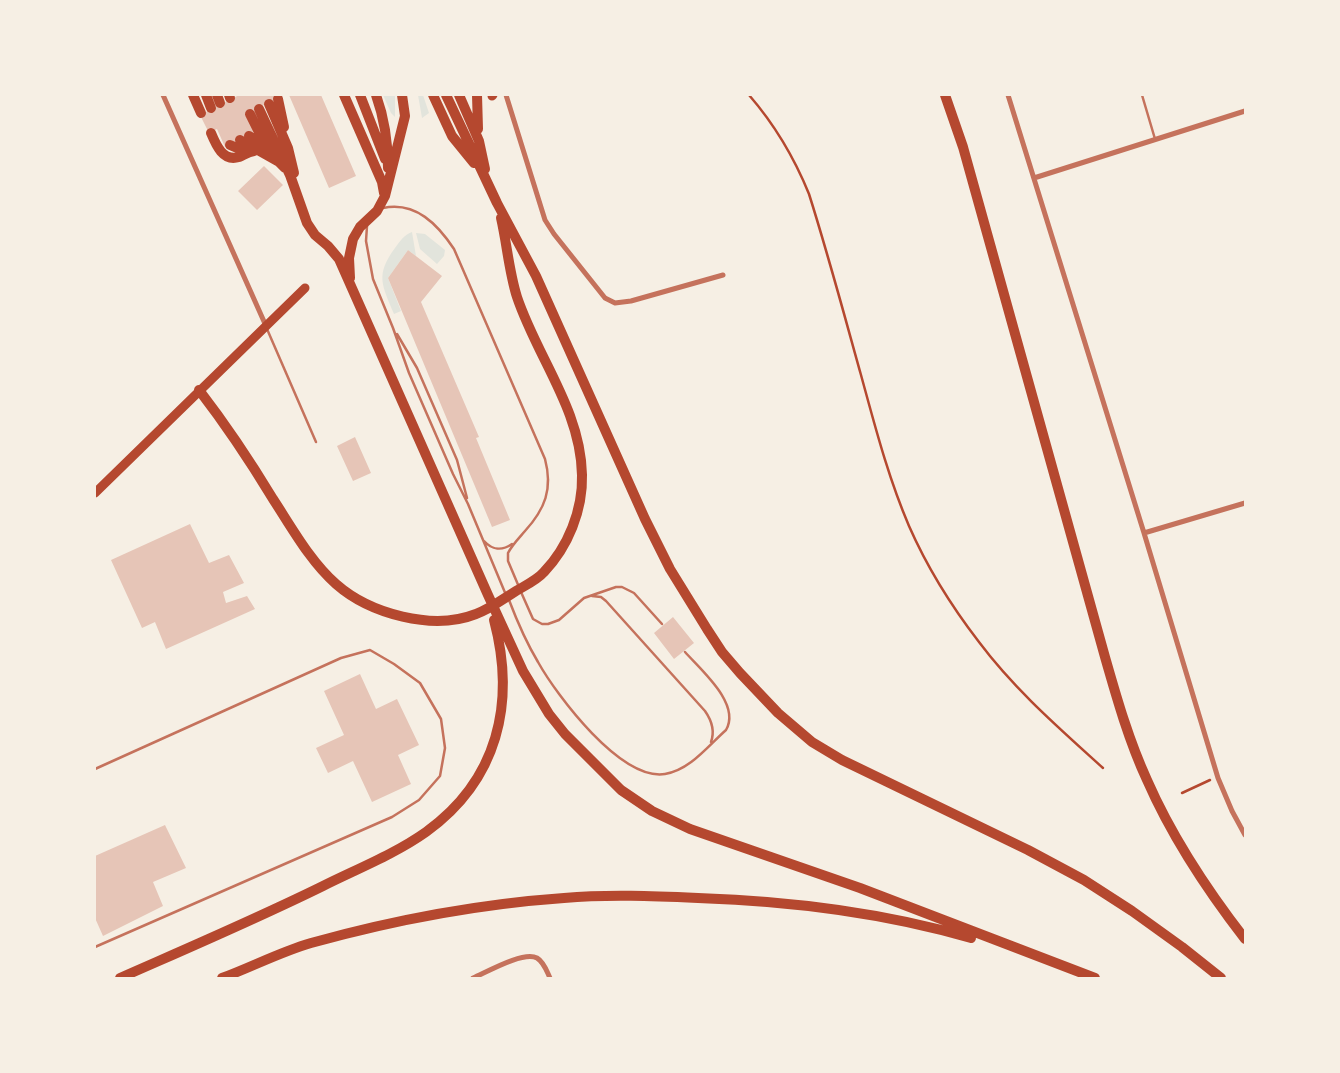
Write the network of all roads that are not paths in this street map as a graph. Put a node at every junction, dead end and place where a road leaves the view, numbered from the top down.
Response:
1 (163, 95) edge
2 (193, 95) edge
3 (206, 95) edge
4 (344, 95) edge
5 (360, 95) edge
6 (376, 95) edge
7 (402, 95) edge
8 (408, 95) edge
9 (433, 95) edge
10 (446, 95) edge
11 (459, 95) edge
12 (467, 95) edge
13 (476, 95) edge
14 (506, 95) edge
15 (945, 95) edge
16 (1008, 95) edge
17 (1142, 95) edge
18 (273, 101) dead end
19 (216, 102) edge
20 (1245, 111) edge
21 (201, 113) dead end
22 (405, 116) junction
23 (478, 129) junction
24 (210, 133) dead end
25 (240, 140) dead end
26 (1155, 140) junction
27 (482, 149) junction
28 (263, 151) junction
29 (287, 159) junction
30 (388, 173) junction
31 (483, 173) junction
32 (290, 175) junction
33 (1034, 178) junction
34 (488, 184) junction
35 (385, 195) junction
36 (299, 198) junction
37 (497, 203) junction
38 (374, 214) junction
39 (723, 275) dead end
40 (305, 288) dead end
41 (352, 291) junction
42 (266, 327) junction
43 (393, 328) junction
44 (199, 390) junction
45 (316, 442) dead end
46 (95, 493) edge
47 (1245, 503) edge
48 (468, 504) junction
49 (1144, 533) junction
50 (482, 539) junction
51 (516, 542) junction
52 (590, 596) junction
53 (662, 624) dead end
54 (499, 628) junction
55 (686, 652) dead end
56 (710, 744) junction
57 (95, 769) edge
58 (1245, 835) edge
59 (1245, 939) edge
60 (95, 947) edge
61 (1034, 956) junction
62 (120, 978) edge
63 (222, 978) edge
64 (473, 978) edge
65 (550, 978) edge
66 (1095, 978) edge
67 (1221, 978) edge

1 - 42 street
2 - 21 highway
3 - 19 highway
4 - 35 highway
5 - 30 highway
6 - 30 highway
7 - 22 highway
8 - 22 highway
9 - 31 highway
10 - 31 highway
11 - 27 highway
12 - 23 highway
13 - 23 highway
14 - 39 street
15 - 59 highway
16 - 33 street
17 - 26 lane
18 - 29 highway
20 - 26 street
22 - 35 highway
23 - 27 highway
24 - 28 highway
25 - 28 highway
26 - 33 street
27 - 34 highway
28 - 29 highway
28 - 29 highway
28 - 32 highway
29 - 32 highway
29 - 36 highway
30 - 35 highway
31 - 34 highway
32 - 36 highway
33 - 49 street
34 - 37 highway
35 - 38 highway
36 - 41 highway
37 - 44 highway
37 - 67 highway
38 - 41 highway
38 - 43 lane
38 - 51 lane
40 - 42 main road
41 - 54 highway
42 - 44 main road
42 - 45 lane
43 - 48 lane
43 - 48 lane
44 - 46 main road
47 - 49 street
48 - 50 lane
49 - 58 street
50 - 51 lane
50 - 56 lane
51 - 52 lane
52 - 53 lane
52 - 56 lane
54 - 61 highway
54 - 62 highway
55 - 56 lane
57 - 60 lane
61 - 63 highway
61 - 66 highway
64 - 65 street

